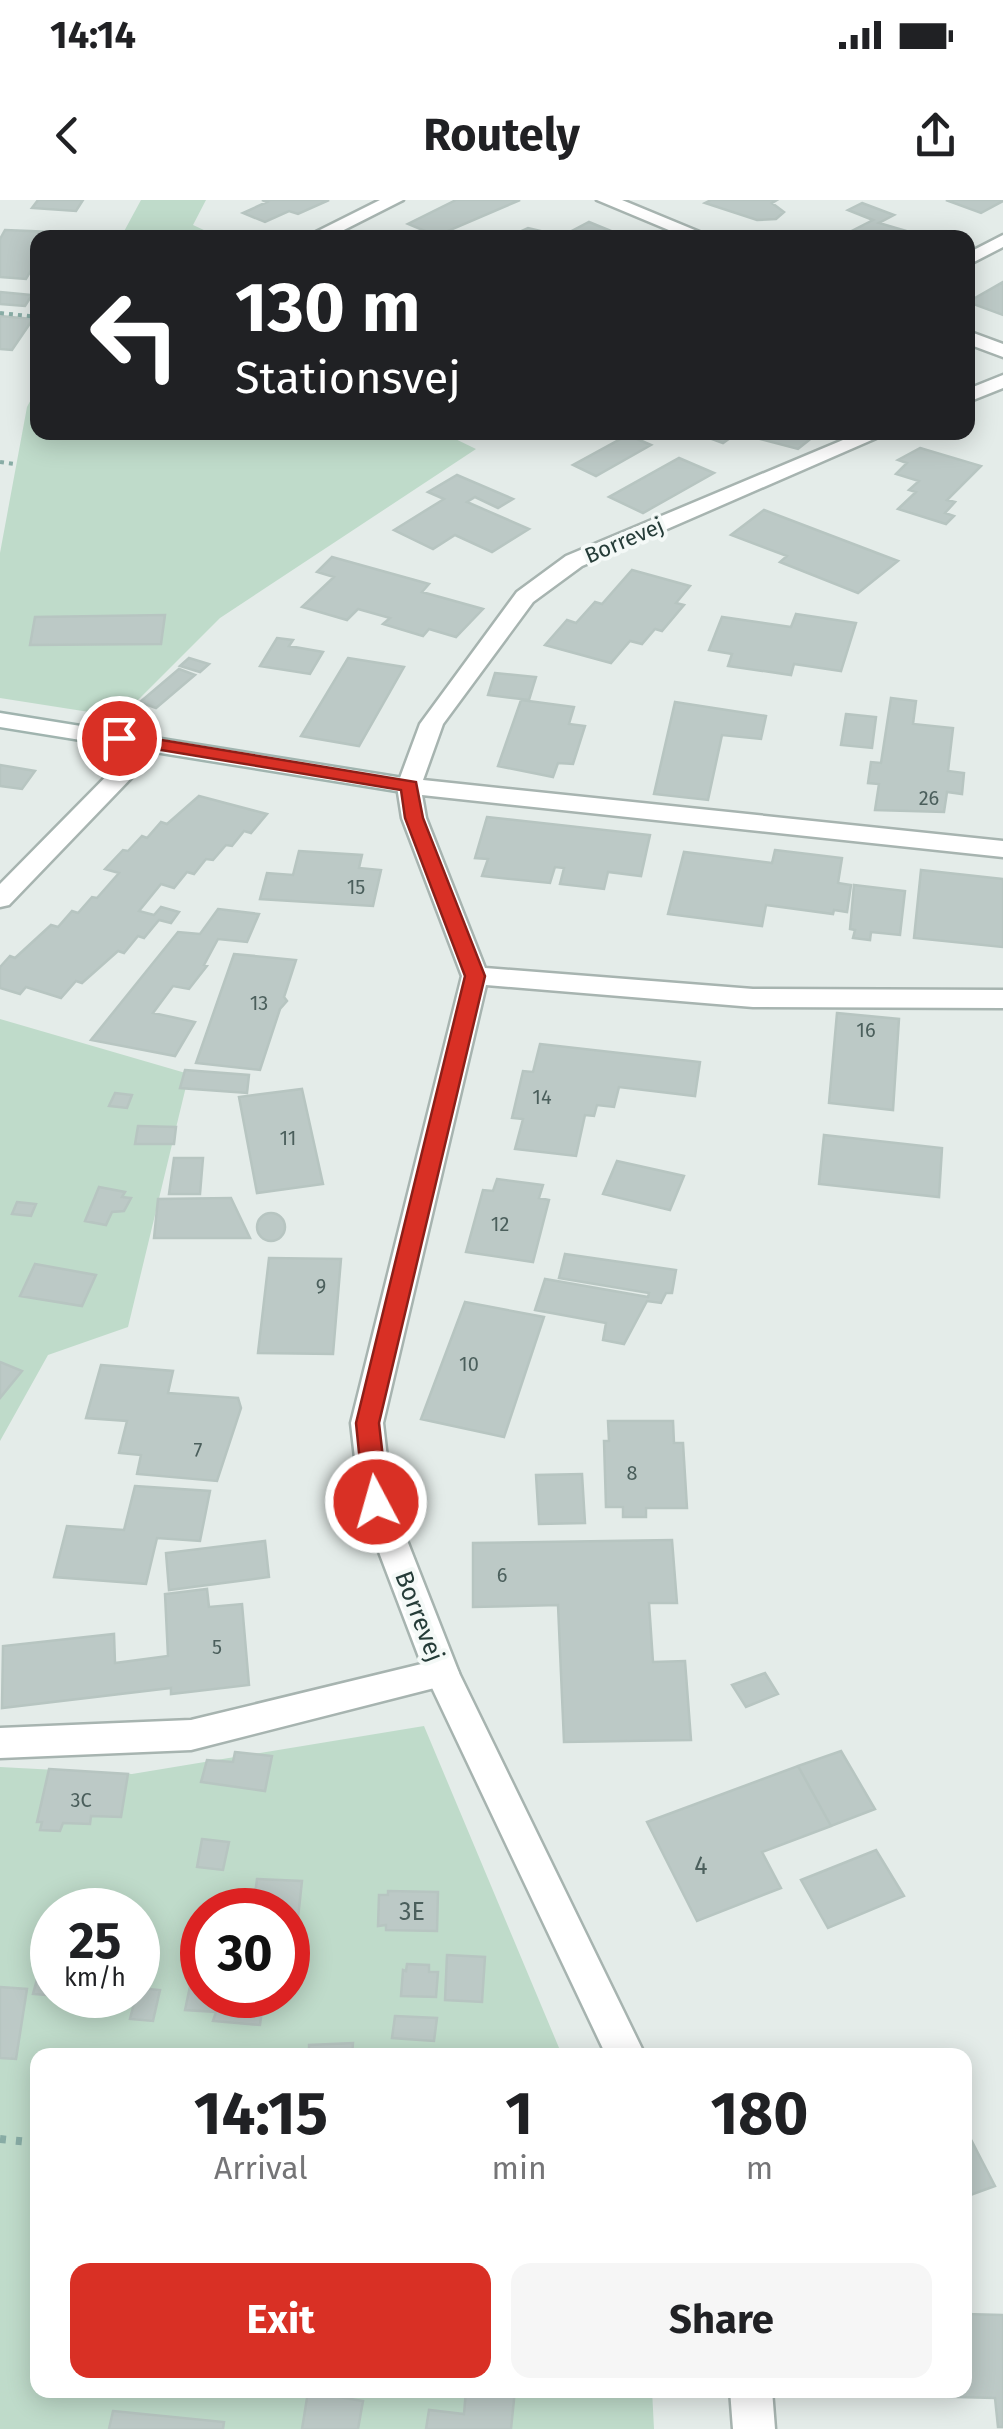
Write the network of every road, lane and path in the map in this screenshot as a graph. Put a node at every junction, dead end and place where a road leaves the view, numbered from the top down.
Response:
1 (394, 200) edge
2 (606, 200) edge
3 (647, 200) edge
4 (629, 209) junction
5 (330, 230) edge
6 (683, 230) edge
7 (1003, 240) edge
8 (975, 256) edge
9 (0, 313) edge
10 (30, 316) edge
11 (975, 341) edge
12 (1003, 351) edge
13 (1003, 381) edge
14 (975, 393) edge
15 (861, 440) edge
16 (0, 462) edge
17 (14, 464) dead end
18 (0, 720) edge
19 (151, 744) junction
20 (409, 786) junction
21 (1003, 849) edge
22 (0, 899) edge
23 (475, 976) junction
24 (1003, 999) edge
25 (442, 1672) junction
26 (0, 1743) edge
27 (623, 2048) edge
28 (0, 2139) edge
29 (30, 2142) edge
30 (752, 2398) edge
31 (754, 2429) edge

1 - 5 street
2 - 4 street
3 - 4 street
4 - 6 street
7 - 8 street
9 - 10 path
11 - 12 street
13 - 14 street
15 - 20 street, Borrevej
16 - 17 path
18 - 19 street
19 - 20 street
19 - 22 street
20 - 21 street
20 - 23 street
23 - 24 street
23 - 25 street, Borrevej
25 - 26 street, Borrevej
25 - 27 street, Borrevej
28 - 29 path
30 - 31 street

